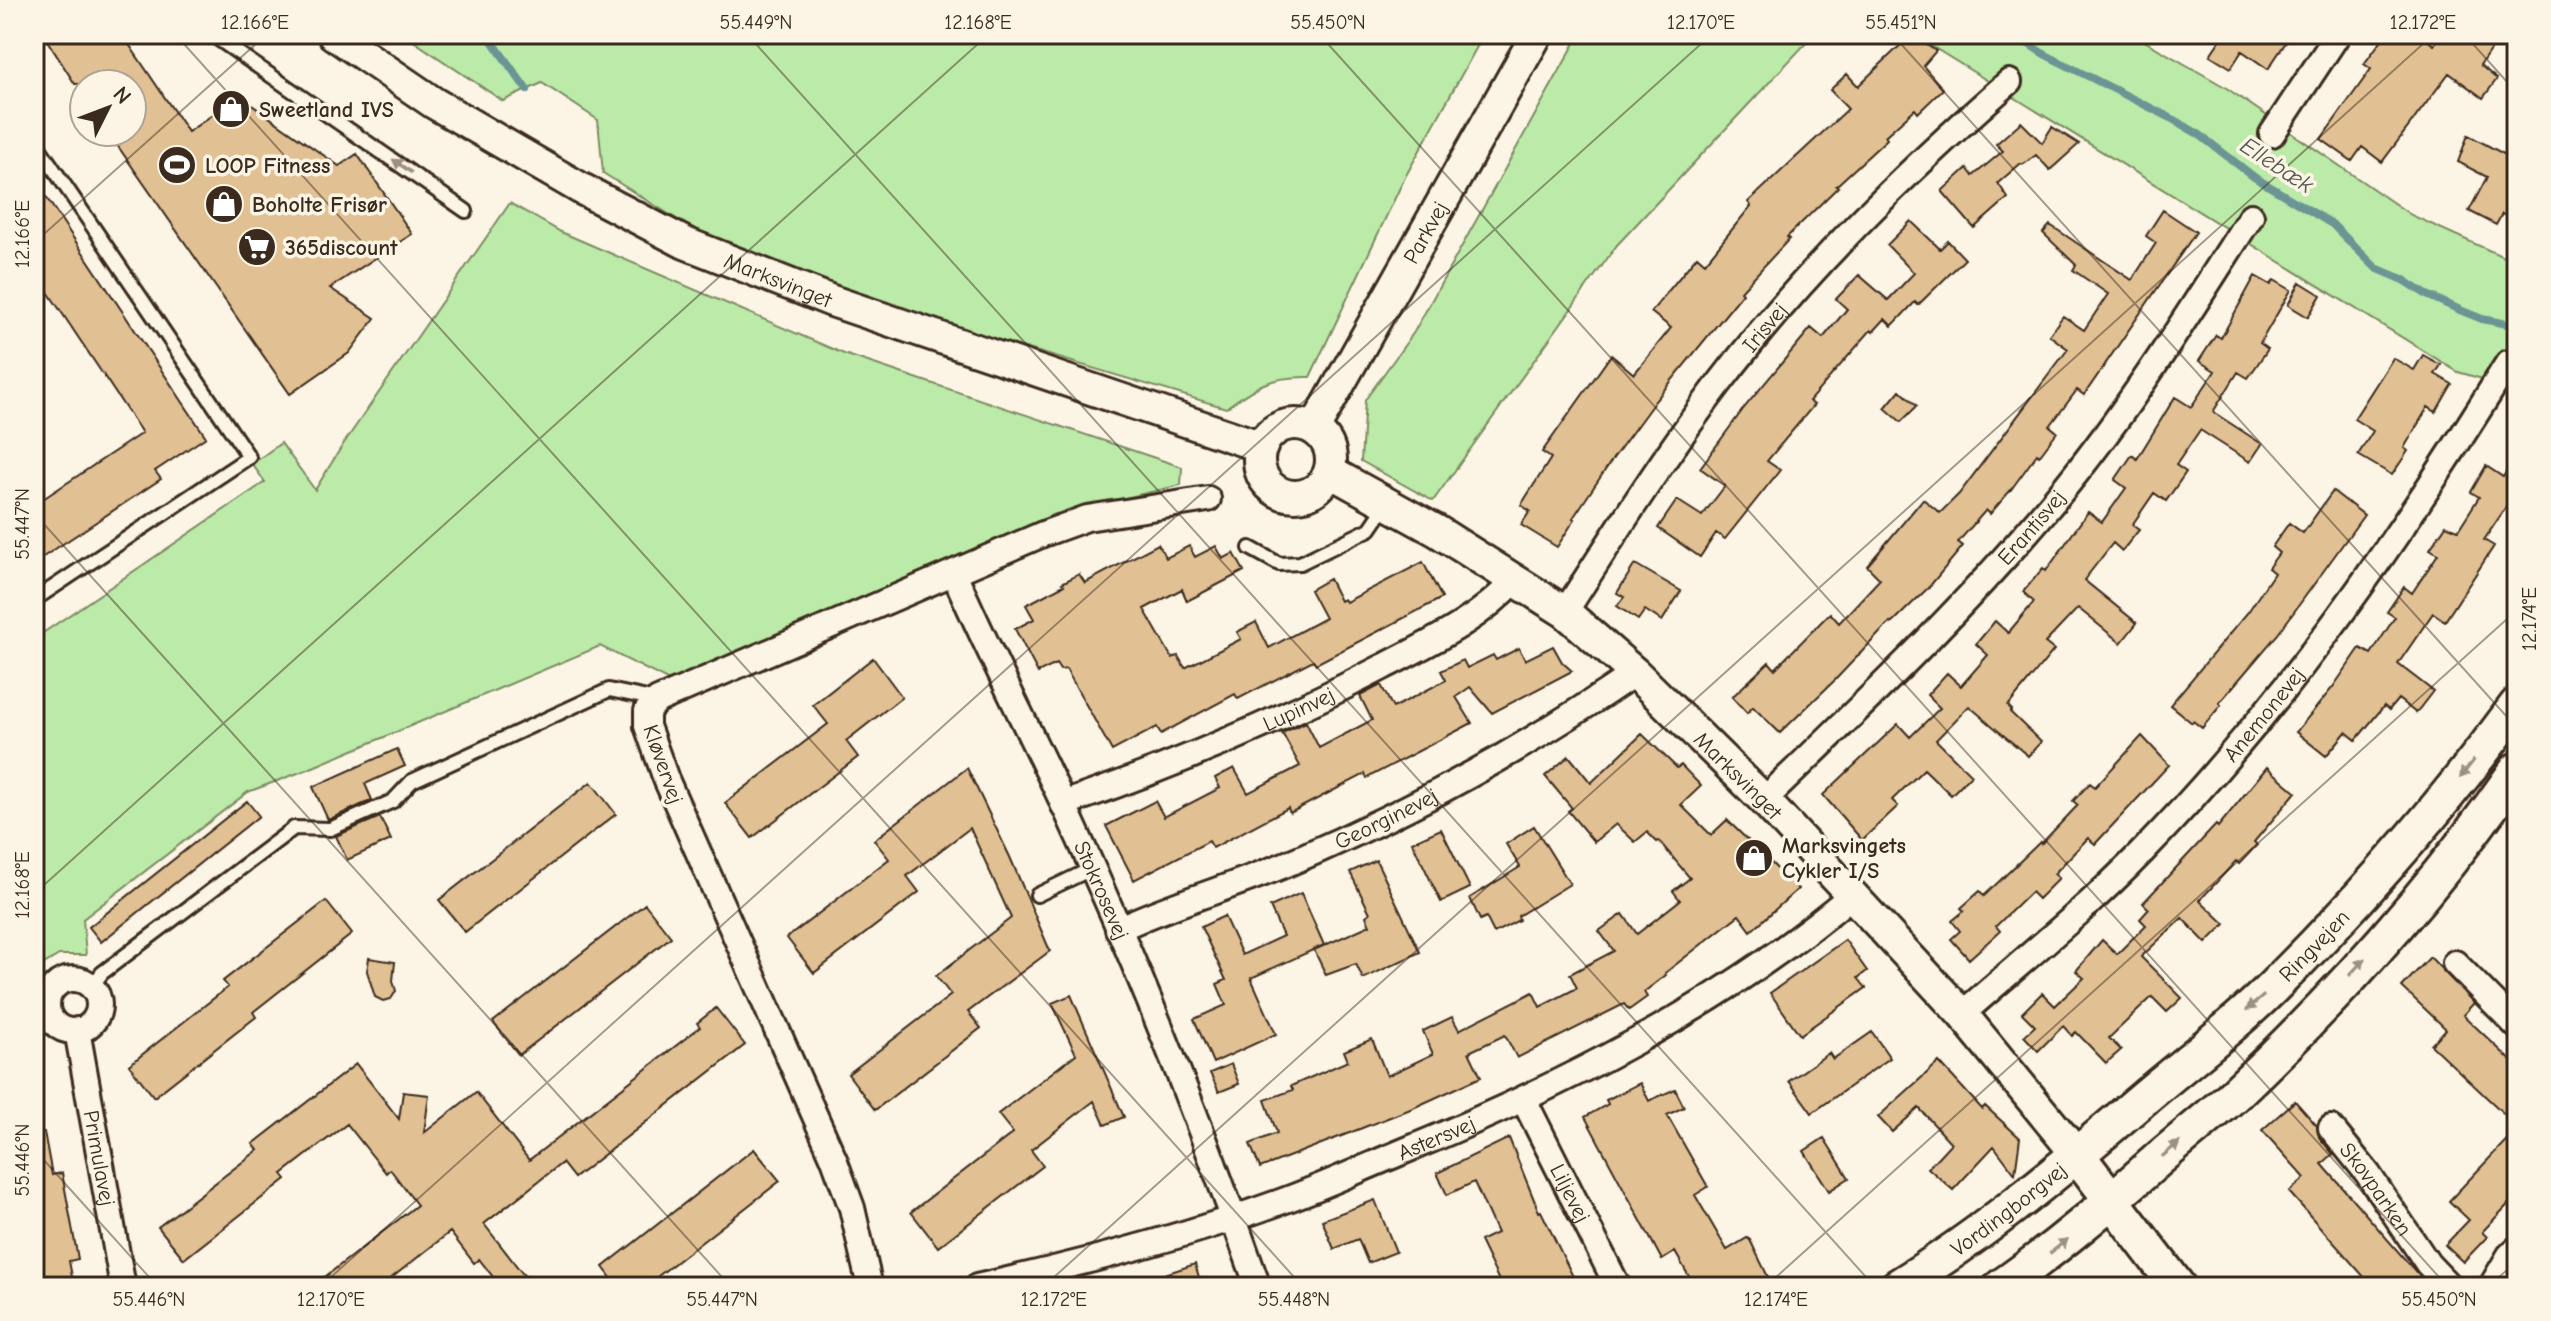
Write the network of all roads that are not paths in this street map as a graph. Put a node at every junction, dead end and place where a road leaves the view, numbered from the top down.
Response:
1 (211, 34) edge
2 (333, 34) edge
3 (1537, 34) edge
4 (2338, 34) edge
5 (2009, 82) dead end
6 (2272, 134) dead end
7 (34, 140) edge
8 (466, 211) dead end
9 (2251, 216) dead end
10 (2508, 363) dead end
11 (1314, 429) junction
12 (1262, 447) junction
13 (1330, 472) junction
14 (1208, 499) dead end
15 (1387, 504) junction
16 (1250, 548) dead end
17 (954, 573) junction
18 (1515, 580) junction
19 (34, 600) edge
20 (1565, 612) junction
21 (1635, 673) junction
22 (658, 700) junction
23 (2517, 705) edge
24 (2517, 770) edge
25 (1764, 800) junction
26 (1063, 804) junction
27 (1091, 869) junction
28 (1037, 895) dead end
29 (1852, 895) junction
30 (1118, 929) junction
31 (2455, 963) dead end
32 (92, 986) junction
33 (1962, 1014) junction
34 (2517, 1026) edge
35 (77, 1030) junction
36 (1524, 1100) junction
37 (2331, 1128) dead end
38 (2078, 1156) junction
39 (2113, 1200) junction
40 (1234, 1216) junction
41 (2517, 1249) edge
42 (123, 1287) edge
43 (870, 1287) edge
44 (977, 1287) edge
45 (1258, 1287) edge
46 (1618, 1287) edge
47 (1897, 1287) edge
48 (2001, 1287) edge
49 (2178, 1287) edge
50 (2450, 1287) edge
51 (2491, 1287) edge

8 -> 1 lane
2 - 12 street, Marksvinget
3 - 11 street, Parkvej
4 - 6 street
5 - 20 street, Irisvej
7 - 19 lane
9 - 25 street, Erantisvej
10 - 33 street, Anemonevej
11 - 12 street
11 - 13 street
12 - 13 street
13 - 15 street, Marksvinget
14 - 17 street, Kløvervej
15 - 16 lane
15 - 18 street, Marksvinget
17 - 22 street, Kløvervej
17 - 26 street, Stokrosevej
18 - 20 street, Marksvinget
18 - 26 street, Lupinvej
20 - 21 street, Marksvinget
21 - 25 street, Marksvinget
21 - 30 street, Georginevej
22 - 32 lane
22 - 43 street, Kløvervej
23 -> 38 main road, Ringvejen
39 -> 24 main road, Ringvejen
25 - 29 street, Marksvinget
26 - 27 street, Stokrosevej
27 - 28 lane
27 - 30 street, Stokrosevej
29 - 33 street, Marksvinget
29 - 36 street, Astersvej
30 - 40 street, Stokrosevej
31 - 34 street
32 - 35 street
32 - 35 street
33 - 38 street, Marksvinget
35 - 42 street, Primulavej
36 - 40 street, Astersvej
36 - 46 street, Liljevej
37 - 50 street, Skovparken
38 - 39 main road
38 - 47 main road, Vordingborgvej
48 -> 39 main road
39 - 49 main road
40 - 44 street, Astersvej
40 - 45 street, Stokrosevej
41 - 51 street

